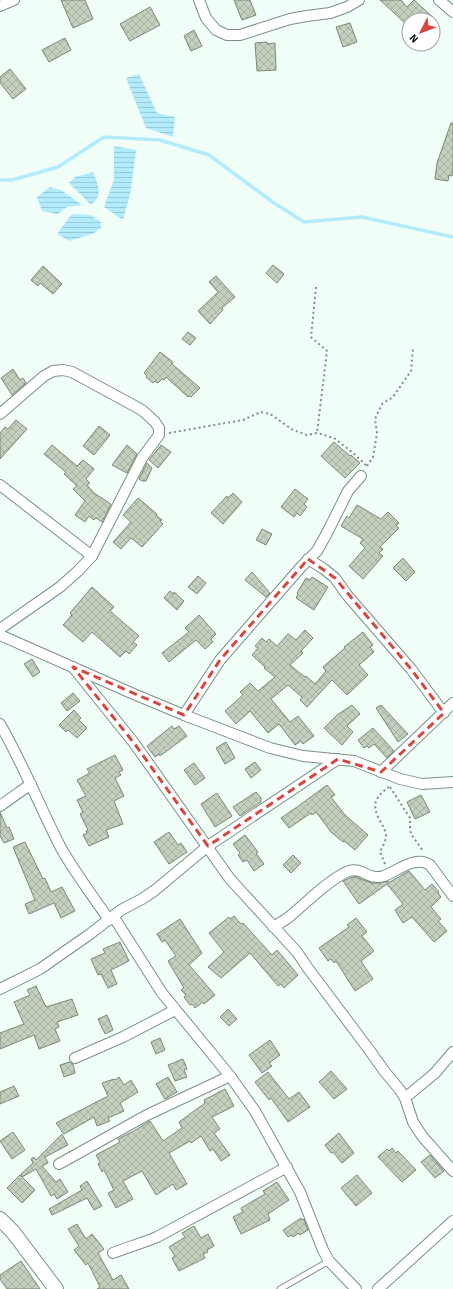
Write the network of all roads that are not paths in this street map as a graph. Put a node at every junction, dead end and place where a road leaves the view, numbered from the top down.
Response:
1 (14, 0) edge
2 (199, 0) edge
3 (359, 0) edge
4 (439, 0) edge
5 (0, 6) edge
6 (453, 12) edge
7 (0, 414) edge
8 (361, 476) road end
9 (0, 485) edge
10 (92, 556) junction
11 (308, 559) junction
12 (0, 629) edge
13 (0, 635) edge
14 (73, 667) junction
15 (453, 703) edge
16 (444, 713) junction
17 (184, 715) junction
18 (0, 724) edge
19 (338, 759) junction
20 (381, 772) junction
21 (453, 782) edge
22 (31, 784) junction
23 (0, 806) edge
24 (208, 846) junction
25 (453, 896) edge
26 (111, 918) junction
27 (273, 927) junction
28 (0, 989) edge
29 (175, 1010) junction
30 (453, 1052) edge
31 (75, 1058) dead end
32 (230, 1076) junction
33 (405, 1098) junction
34 (59, 1164) dead end
35 (287, 1167) junction
36 (453, 1171) edge
37 (0, 1219) edge
38 (453, 1221) edge
39 (113, 1253) dead end
40 (329, 1261) junction
41 (56, 1289) edge
42 (280, 1289) edge
43 (356, 1289) edge
44 (378, 1289) edge

1 - 5 street
2 - 3 street
4 - 6 street
7 - 10 street
8 - 11 street
9 - 10 street
10 - 12 street
11 - 16 street
11 - 17 street
13 - 14 street
14 - 17 street
14 - 24 street
15 - 16 street
16 - 20 street
17 - 19 street
18 - 22 street
19 - 20 street
19 - 24 street
20 - 21 street
22 - 23 street
22 - 26 street
24 - 26 street
24 - 27 street
25 - 27 street
26 - 28 street
26 - 29 street
27 - 33 street
29 - 31 street
29 - 32 street
30 - 33 street
32 - 34 street
32 - 35 street
33 - 36 street
35 - 39 street
35 - 40 street
37 - 41 street
38 - 44 street
40 - 42 lane
40 - 43 street

